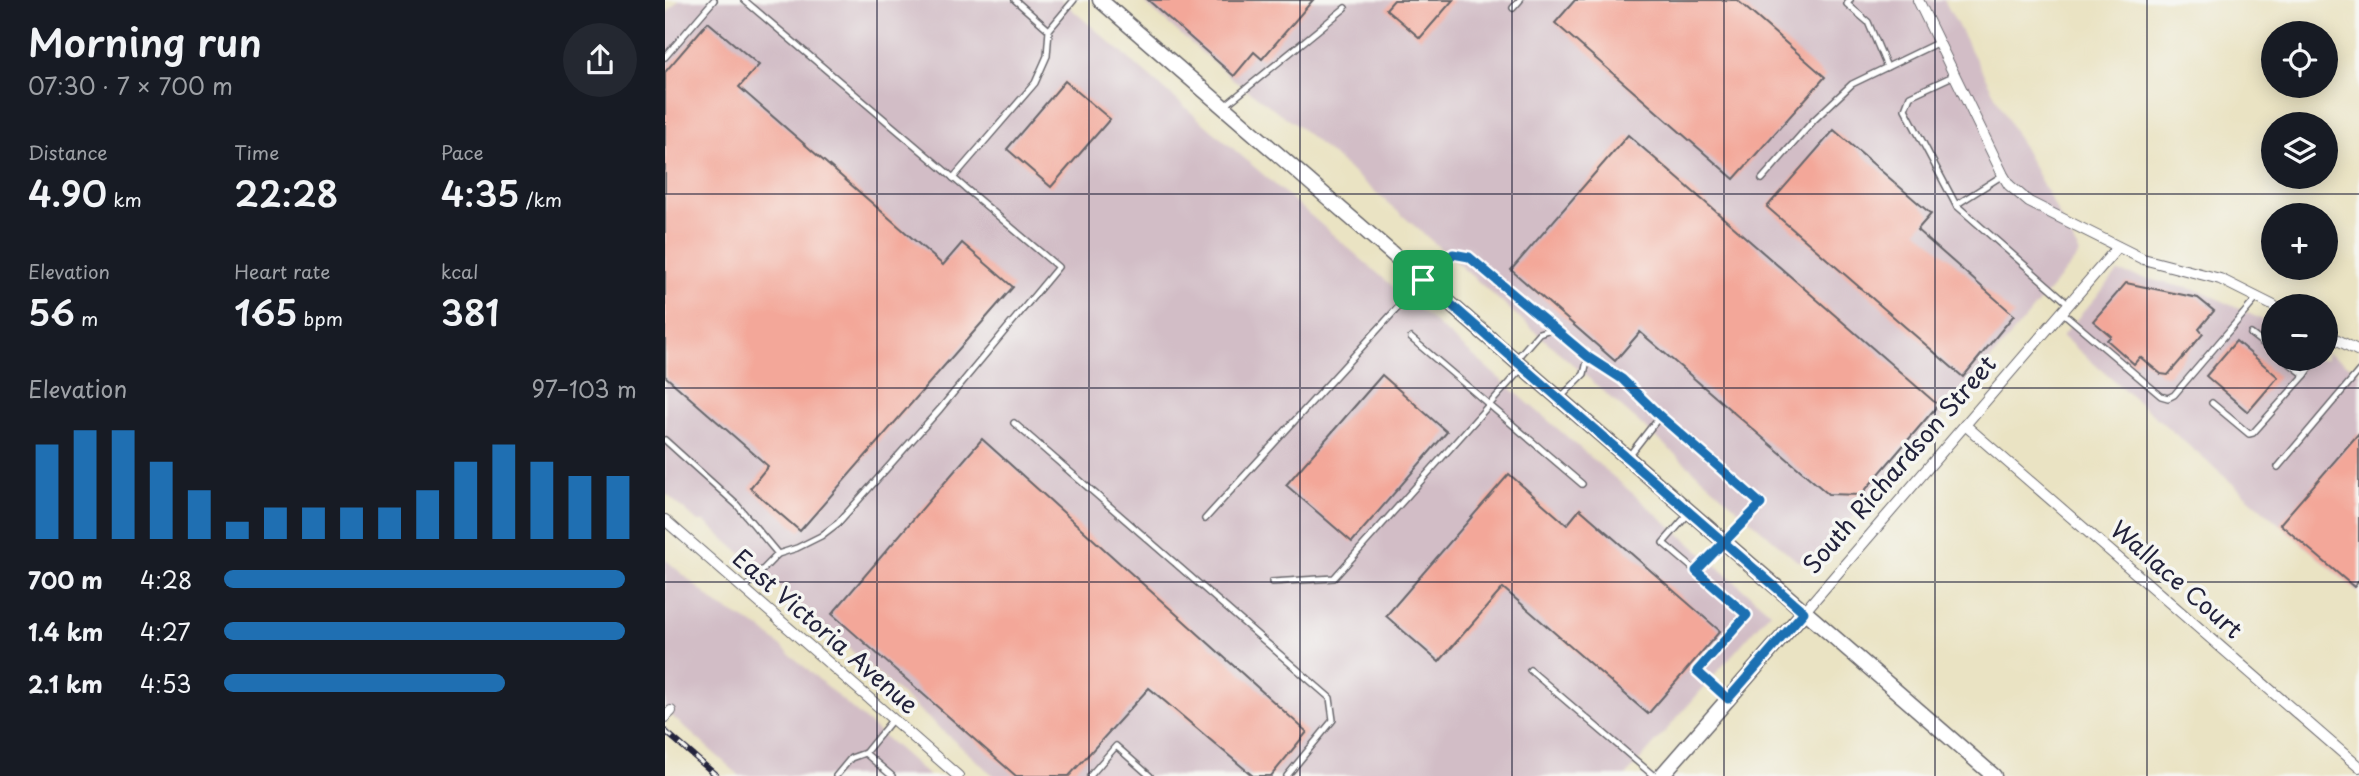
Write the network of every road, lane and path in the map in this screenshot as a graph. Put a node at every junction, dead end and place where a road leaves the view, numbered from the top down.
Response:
1 (715, 0) edge
2 (744, 0) edge
3 (1015, 0) edge
4 (1074, 0) edge
5 (1100, 0) edge
6 (1520, 0) edge
7 (1850, 0) edge
8 (1918, 0) edge
9 (1345, 8) dead end
10 (1513, 8) dead end
11 (1049, 30) junction
12 (1939, 42) junction
13 (665, 58) edge
14 (1887, 67) junction
15 (1955, 75) junction
16 (1223, 107) junction
17 (2003, 175) junction
18 (953, 178) junction
19 (1762, 179) dead end
20 (1956, 205) junction
21 (2118, 247) junction
22 (1423, 280) junction
23 (2257, 298) junction
24 (2261, 300) edge
25 (2066, 308) junction
26 (1554, 328) junction
27 (2251, 334) dead end
28 (1412, 338) dead end
29 (2261, 342) edge
30 (2338, 342) edge
31 (2359, 351) edge
32 (1588, 357) junction
33 (1519, 364) junction
34 (2300, 371) edge
35 (2308, 371) edge
36 (2359, 371) edge
37 (2305, 375) junction
38 (1559, 398) junction
39 (2213, 403) dead end
40 (1489, 405) junction
41 (1660, 416) junction
42 (1014, 423) dead end
43 (1965, 425) junction
44 (665, 440) edge
45 (1627, 458) junction
46 (2278, 467) dead end
47 (1581, 484) dead end
48 (1690, 512) junction
49 (1205, 519) dead end
50 (665, 520) edge
51 (1723, 541) junction
52 (778, 554) junction
53 (1696, 571) junction
54 (1272, 582) dead end
55 (744, 589) junction
56 (1804, 612) junction
57 (1530, 670) dead end
58 (1728, 699) junction
59 (893, 719) junction
60 (866, 753) junction
61 (2359, 767) edge
62 (836, 776) edge
63 (892, 776) edge
64 (958, 776) edge
65 (1090, 776) edge
66 (1150, 776) edge
67 (1287, 776) edge
68 (1654, 776) edge
69 (1661, 776) edge
70 (1994, 776) edge

1 - 13 lane
2 - 18 lane
3 - 11 lane
4 - 11 lane
5 - 16 main road
6 - 10 lane
7 - 14 lane
8 - 12 street
9 - 16 lane
11 - 18 lane
12 - 14 lane
12 - 15 street
14 - 19 lane
15 - 17 street
15 - 20 lane
16 - 22 main road
17 - 20 lane
17 - 21 street
18 - 52 lane
20 - 25 lane
21 - 23 street
21 - 25 street, South Richardson Street
22 - 26 lane
22 - 33 main road
22 - 49 lane
23 - 24 street
23 - 25 lane
25 - 43 street, South Richardson Street
26 - 32 lane
26 - 33 lane
27 - 29 lane
28 - 40 lane
30 - 31 street
32 - 38 lane
32 - 41 lane
33 - 38 main road
33 - 40 lane
34 - 37 lane
35 - 37 lane
36 - 46 lane
37 - 39 lane
38 - 45 main road
40 - 47 lane
40 - 54 lane
41 - 45 lane
41 - 51 lane
42 - 67 lane
43 - 56 street, South Richardson Street
43 - 61 street, Wallace Court
44 - 52 lane
45 - 48 main road
48 - 51 main road
48 - 53 lane
50 - 55 street, East Victoria Avenue
51 - 53 lane
51 - 56 main road
52 - 55 lane
53 - 58 lane
55 - 59 street, East Victoria Avenue
56 - 58 main road, South Richardson Street
56 - 70 main road
57 - 68 lane
58 - 69 main road, South Richardson Street
59 - 60 lane
59 - 64 street, East Victoria Avenue
60 - 62 lane
60 - 63 lane
65 - 66 lane

